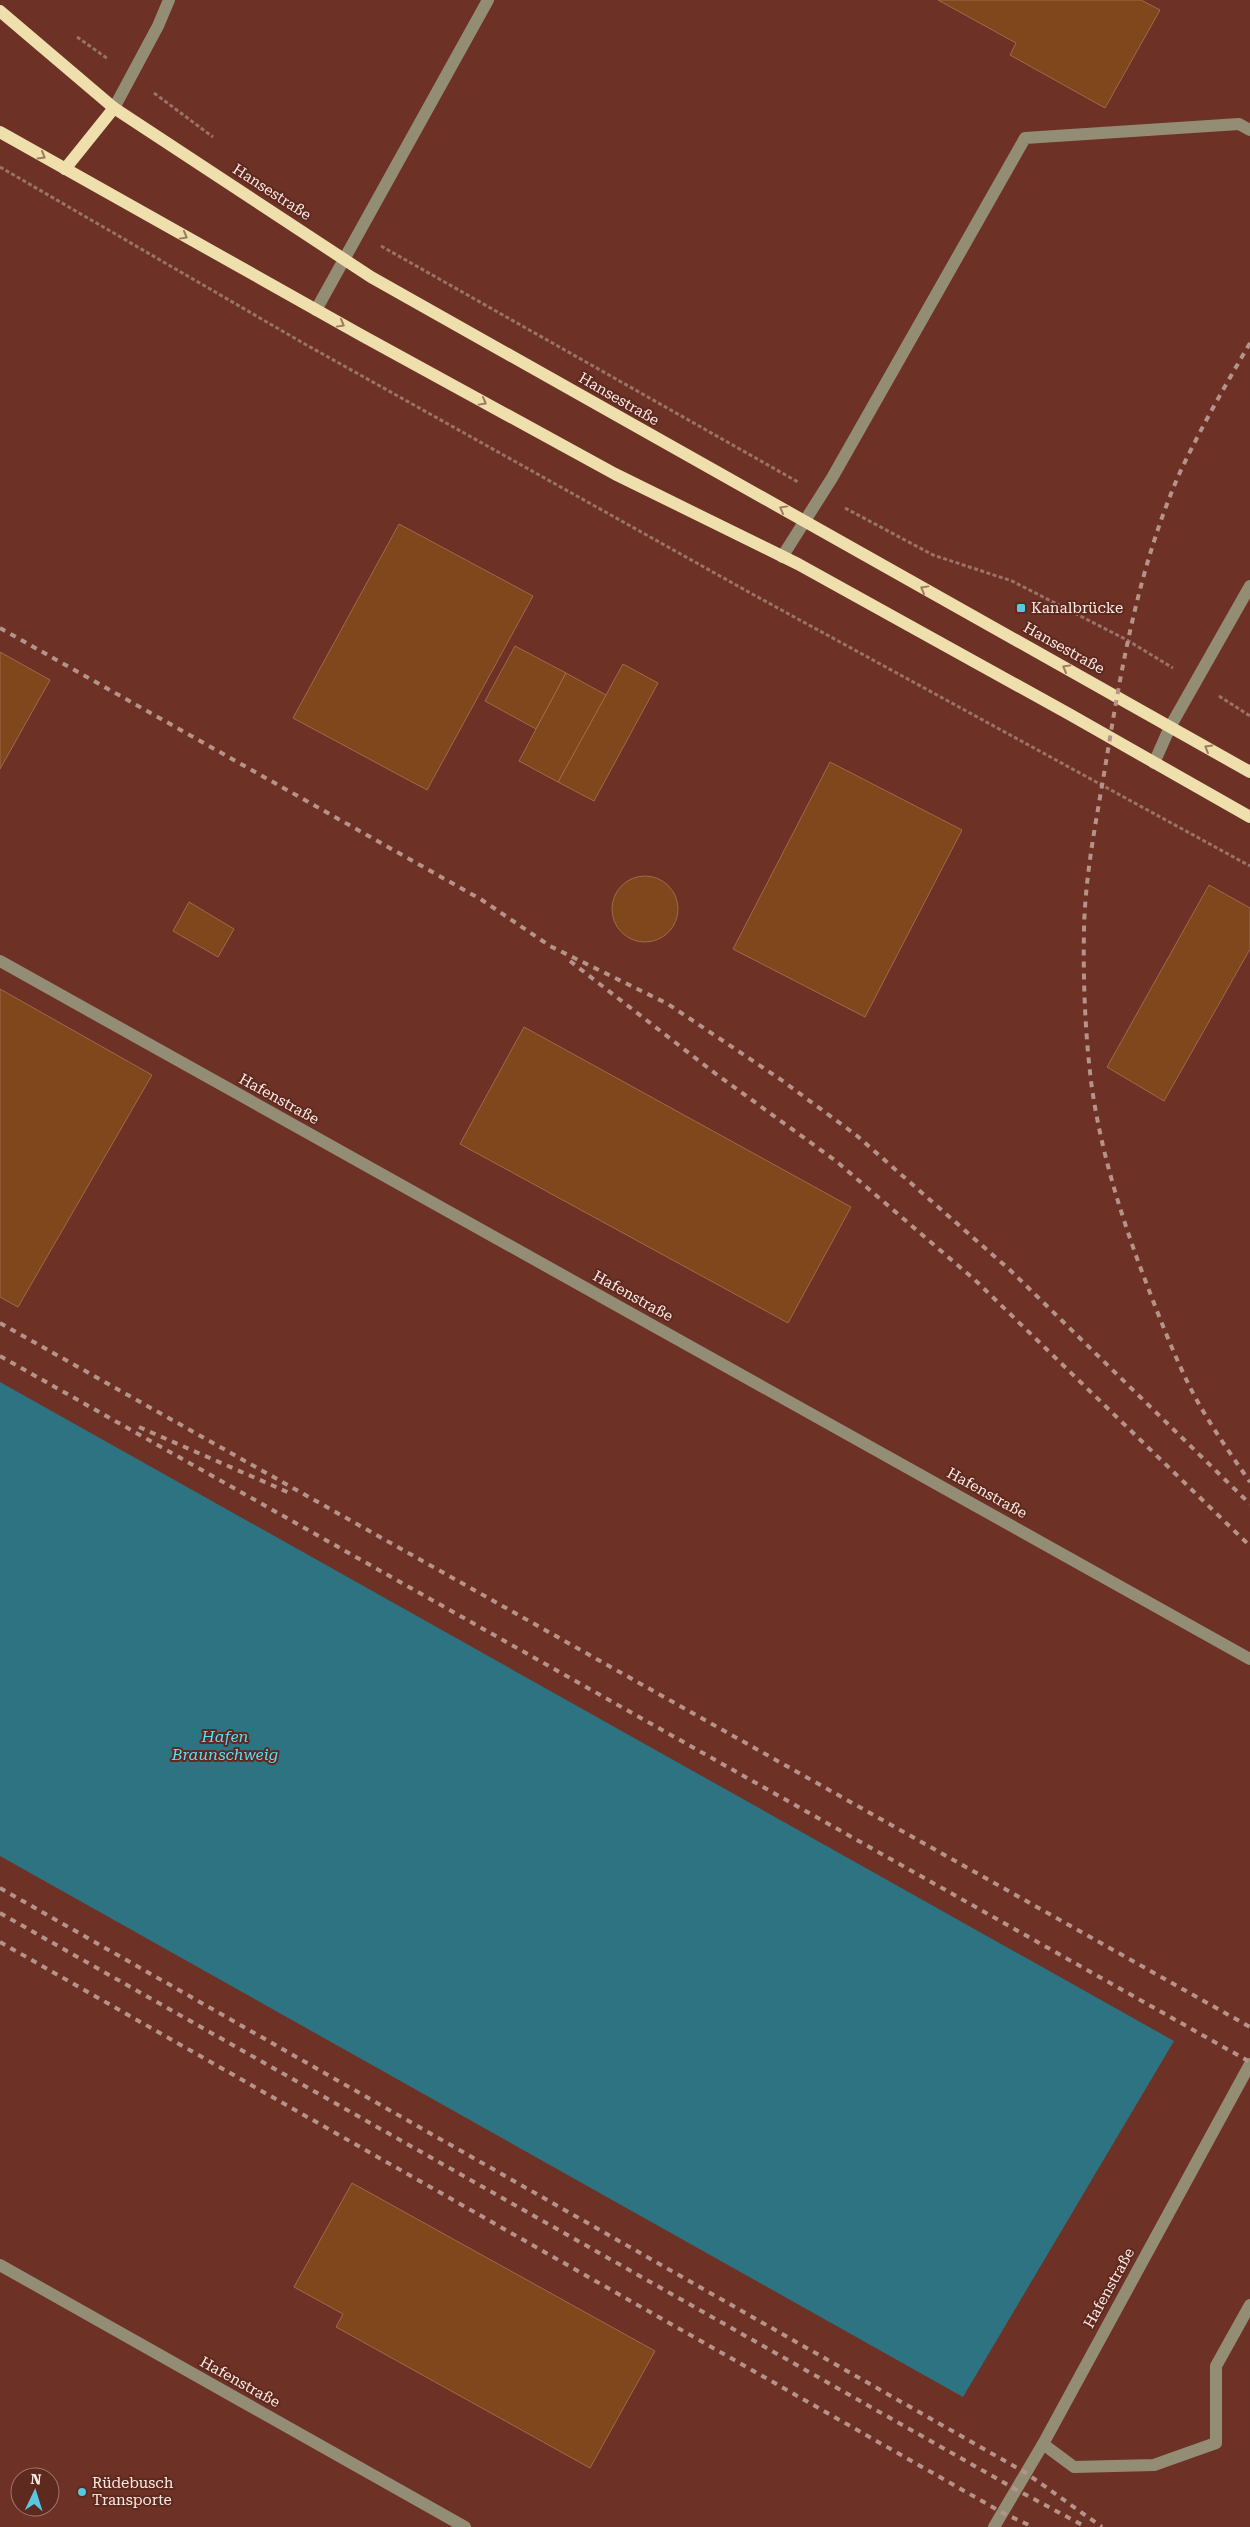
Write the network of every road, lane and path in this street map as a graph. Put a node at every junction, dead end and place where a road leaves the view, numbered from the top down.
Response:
1 (169, 0) edge
2 (488, 0) edge
3 (0, 11) edge
4 (76, 37) dead end
5 (132, 76) junction
6 (114, 108) junction
7 (1250, 130) edge
8 (0, 132) edge
9 (216, 140) dead end
10 (0, 167) edge
11 (65, 169) junction
12 (359, 234) junction
13 (345, 260) junction
14 (316, 310) junction
15 (822, 495) junction
16 (804, 521) junction
17 (782, 557) junction
18 (1250, 586) edge
19 (1195, 681) junction
20 (1250, 716) edge
21 (1170, 727) junction
22 (1154, 763) junction
23 (1250, 772) edge
24 (1250, 817) edge
25 (1250, 866) edge
26 (0, 961) edge
27 (1250, 1659) edge
28 (1250, 2064) edge
29 (0, 2265) edge
30 (1250, 2305) edge
31 (1043, 2444) junction
32 (465, 2527) edge
33 (994, 2527) edge

1 - 5 street
2 - 12 street
3 - 6 main road, Hansestraße
4 - 5 path
5 - 6 street
5 - 9 path
6 - 11 main road
6 - 13 main road, Hansestraße
7 - 15 street
8 -> 11 main road
10 - 25 path
11 -> 14 main road
12 - 13 street
12 - 15 path
13 - 14 street
16 -> 13 main road, Hansestraße
14 -> 17 main road
15 - 16 street
15 - 19 path
16 - 17 street
21 -> 16 main road, Hansestraße
17 - 22 main road
18 - 19 street
19 - 20 path
19 - 21 street
21 - 22 street
23 -> 21 main road, Hansestraße
22 - 24 main road
26 - 27 street, Hafenstraße
28 - 31 street, Hafenstraße
29 - 32 street, Hafenstraße
30 - 31 street
31 - 33 street, Hafenstraße

